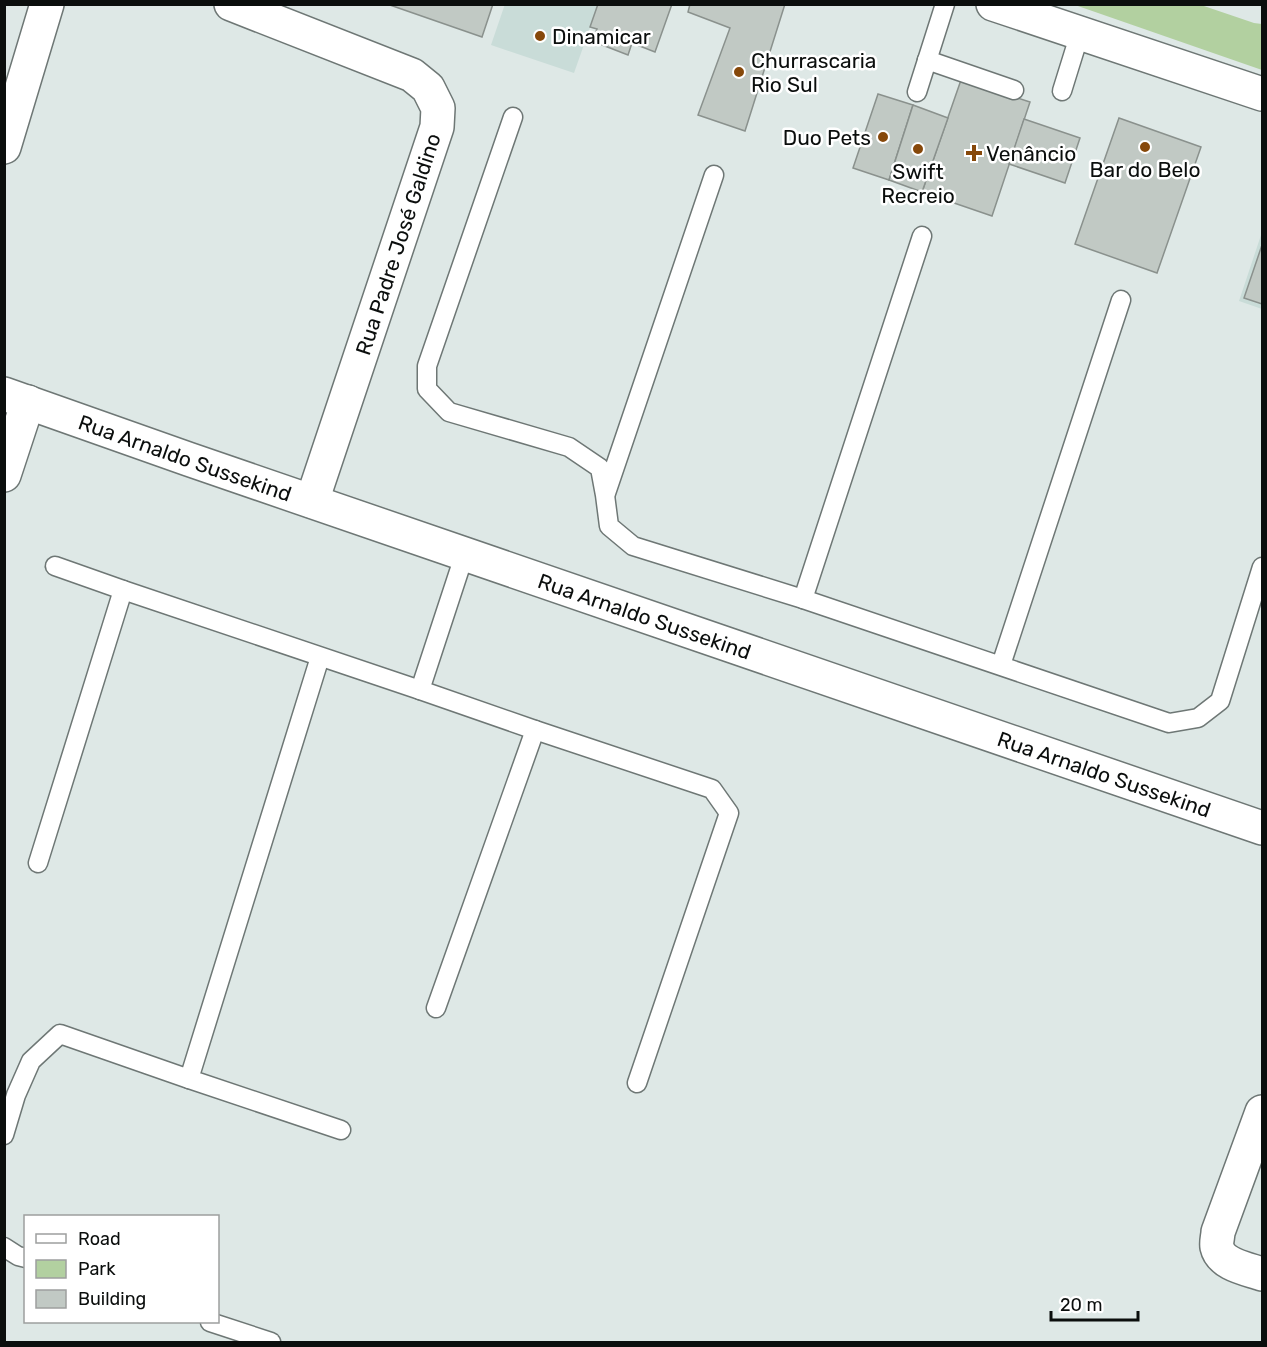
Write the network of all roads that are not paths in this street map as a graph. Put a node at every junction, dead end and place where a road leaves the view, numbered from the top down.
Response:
1 (47, 4) edge
2 (231, 4) edge
3 (945, 4) edge
4 (993, 4) edge
5 (1080, 33) junction
6 (927, 60) junction
7 (1014, 90) dead end
8 (1062, 91) dead end
9 (917, 92) dead end
10 (1263, 93) edge
11 (513, 117) dead end
12 (4, 147) edge
13 (714, 175) dead end
14 (922, 236) dead end
15 (1121, 300) dead end
16 (16, 398) edge
17 (4, 475) edge
18 (605, 495) junction
19 (312, 501) junction
20 (465, 553) junction
21 (55, 566) dead end
22 (1263, 567) edge
23 (123, 590) junction
24 (803, 599) junction
25 (320, 657) junction
26 (1001, 665) junction
27 (420, 690) junction
28 (535, 730) junction
29 (1263, 828) edge
30 (38, 863) dead end
31 (436, 1008) dead end
32 (189, 1079) junction
33 (637, 1083) dead end
34 (1263, 1112) edge
35 (341, 1130) dead end
36 (4, 1135) edge
37 (4, 1247) edge
38 (24, 1258) edge
39 (1263, 1274) edge
40 (213, 1323) edge
41 (271, 1342) edge

1 - 12 street
2 - 19 street, Rua Padre José Galdino
3 - 6 lane
4 - 5 street
5 - 8 lane
5 - 10 street
6 - 7 lane
6 - 9 lane
11 - 18 lane
13 - 18 lane
14 - 24 lane
15 - 26 lane
16 - 17 street
16 - 19 street, Rua Arnaldo Sussekind
18 - 24 lane
19 - 20 street, Rua Arnaldo Sussekind
20 - 27 lane
20 - 29 street, Rua Arnaldo Sussekind
21 - 23 lane
22 - 26 lane
23 - 25 lane
23 - 30 lane
24 - 26 lane
25 - 27 lane
25 - 32 lane
27 - 28 lane
28 - 31 lane
28 - 33 lane
32 - 35 lane
32 - 36 lane
34 - 39 street
37 - 38 lane
40 - 41 lane

